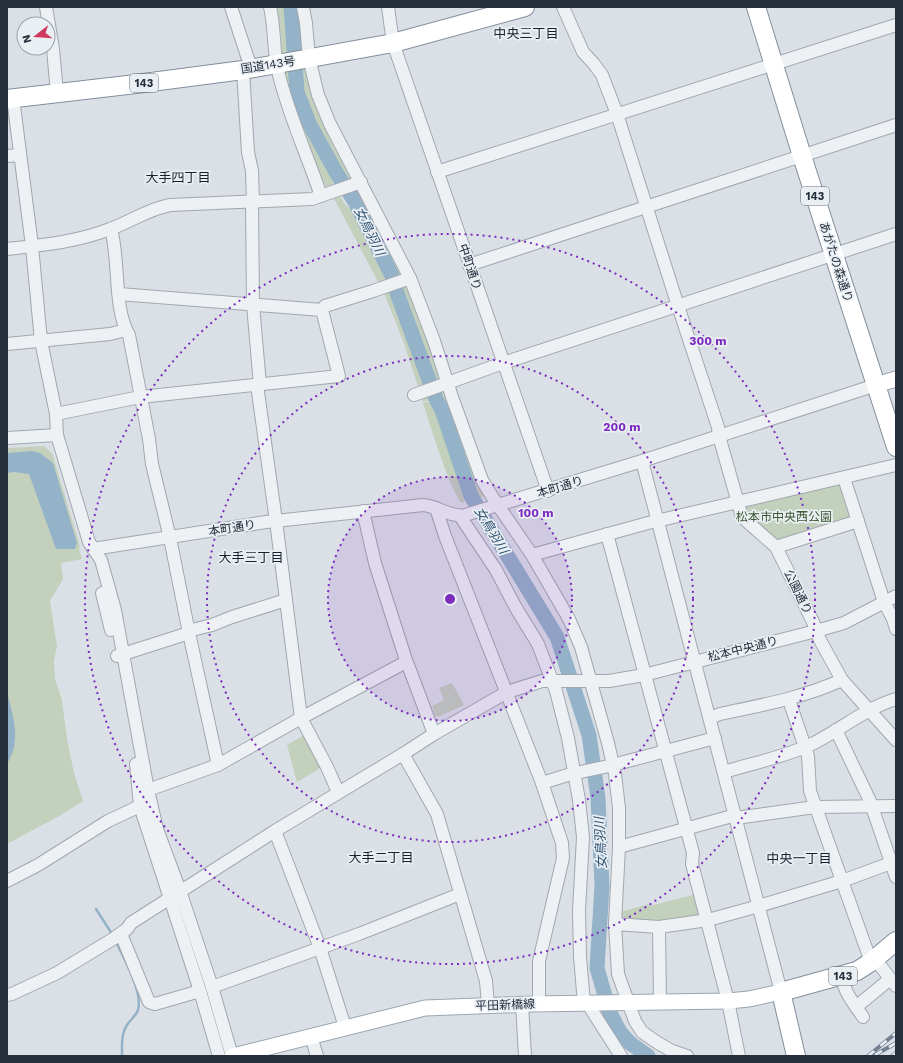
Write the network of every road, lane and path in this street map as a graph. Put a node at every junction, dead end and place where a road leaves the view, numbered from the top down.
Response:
1 (46, 7) edge
2 (231, 7) edge
3 (270, 7) edge
4 (303, 7) edge
5 (388, 7) edge
6 (525, 7) edge
7 (563, 7) edge
8 (756, 7) edge
9 (764, 7) edge
10 (896, 25) edge
11 (393, 43) junction
12 (307, 59) junction
13 (777, 63) junction
14 (278, 64) junction
15 (247, 69) junction
16 (57, 93) junction
17 (10, 99) edge
18 (617, 114) junction
19 (896, 125) edge
20 (806, 154) junction
21 (20, 155) junction
22 (7, 156) edge
23 (437, 172) junction
24 (358, 183) junction
25 (325, 194) junction
26 (252, 202) junction
27 (647, 206) junction
28 (111, 229) junction
29 (896, 234) edge
30 (32, 246) junction
31 (7, 249) edge
32 (838, 253) junction
33 (469, 265) junction
34 (408, 278) junction
35 (119, 294) junction
36 (253, 305) junction
37 (678, 306) junction
38 (322, 310) junction
39 (126, 330) junction
40 (41, 341) junction
41 (7, 344) edge
42 (503, 363) junction
43 (885, 382) edge
44 (445, 384) junction
45 (259, 385) junction
46 (417, 394) dead end
47 (140, 397) junction
48 (56, 414) junction
49 (896, 419) edge
50 (57, 435) junction
51 (719, 436) junction
52 (7, 438) edge
53 (896, 447) edge
54 (642, 461) junction
55 (896, 465) edge
56 (844, 478) junction
57 (548, 490) junction
58 (738, 502) junction
59 (496, 506) junction
60 (436, 508) junction
61 (363, 511) junction
62 (464, 516) junction
63 (276, 521) junction
64 (658, 521) junction
65 (858, 521) junction
66 (607, 534) junction
67 (170, 538) junction
68 (776, 547) junction
69 (93, 549) junction
70 (532, 555) junction
71 (896, 596) edge
72 (286, 600) junction
73 (884, 602) junction
74 (895, 622) edge
75 (816, 631) junction
76 (189, 633) junction
77 (121, 655) junction
78 (695, 661) junction
79 (406, 662) junction
80 (644, 675) junction
81 (554, 680) junction
82 (842, 680) junction
83 (588, 681) junction
84 (507, 692) junction
85 (896, 699) edge
86 (789, 700) junction
87 (870, 711) junction
88 (301, 718) junction
89 (710, 718) junction
90 (836, 730) junction
91 (434, 734) junction
92 (716, 738) junction
93 (896, 740) edge
94 (804, 747) junction
95 (665, 752) junction
96 (403, 754) junction
97 (218, 765) junction
98 (609, 766) junction
99 (724, 772) junction
100 (577, 773) junction
101 (542, 783) junction
102 (148, 790) junction
103 (338, 792) junction
104 (140, 806) junction
105 (872, 806) junction
106 (896, 806) edge
107 (815, 807) junction
108 (736, 816) junction
109 (686, 829) junction
110 (275, 831) junction
111 (619, 846) junction
112 (891, 863) junction
113 (896, 877) edge
114 (7, 881) edge
115 (842, 881) junction
116 (460, 894) junction
117 (175, 895) junction
118 (759, 906) junction
119 (708, 920) junction
120 (616, 924) junction
121 (659, 927) junction
122 (117, 937) junction
123 (896, 941) edge
124 (320, 948) junction
125 (873, 960) junction
126 (842, 976) junction
127 (893, 982) edge
128 (212, 987) junction
129 (200, 991) junction
130 (781, 992) junction
131 (7, 995) edge
132 (728, 1001) junction
133 (624, 1002) junction
134 (660, 1002) junction
135 (539, 1003) junction
136 (588, 1003) junction
137 (522, 1004) junction
138 (488, 1005) junction
139 (856, 1007) junction
140 (863, 1017) dead end
141 (345, 1028) junction
142 (312, 1036) junction
143 (219, 1056) edge
144 (233, 1056) edge
145 (317, 1056) edge
146 (525, 1056) edge
147 (621, 1056) edge
148 (687, 1056) edge
149 (739, 1056) edge
150 (796, 1056) edge

1 - 16 street
2 - 15 street
3 - 14 street
4 - 12 street
5 - 11 street, 中町通り
6 - 11 highway, 国道143号 / 143
7 - 18 street, 公園通り
8 - 13 highway, あがたの森通り / 143
9 - 13 highway, あがたの森通り / 143
10 - 13 street
11 - 12 highway, 国道143号 / 143
11 - 23 street, 中町通り
12 - 14 highway, 国道143号 / 143
12 - 24 street
13 - 18 street
13 - 20 highway, あがたの森通り / 143
14 - 15 highway, 国道143号 / 143
14 - 25 street
15 - 16 highway, 国道143号 / 143
15 - 26 street
16 - 17 highway, 国道143号 / 143
17 - 21 street
18 - 23 street
18 - 27 street, 公園通り
19 - 20 street
20 - 27 street
20 - 32 highway, あがたの森通り / 143
21 - 22 street
21 - 30 street
23 - 33 street, 中町通り
24 - 25 street
24 - 34 street
25 - 26 street
26 - 28 street
26 - 36 street
27 - 33 street
27 - 37 street, 公園通り
28 - 30 street
28 - 35 street
29 - 32 street
30 - 31 street
30 - 40 street
32 - 37 street
32 - 43 highway, あがたの森通り / 143
33 - 42 street, 中町通り
34 - 38 street
34 - 44 street
35 - 36 street
35 - 39 street
36 - 38 street
36 - 45 street
37 - 42 street
37 - 51 street, 公園通り
38 - 45 street
39 - 40 street
39 - 47 street
40 - 41 street
40 - 48 street
42 - 44 street
42 - 57 street, 中町通り
43 - 49 highway, あがたの森通り / 143
43 - 51 street, 本町通り
43 - 53 highway, あがたの森通り / 143
44 - 46 street
44 - 59 street
45 - 47 street
45 - 63 street
47 - 48 street
47 - 67 street
48 - 50 street
50 - 52 street
50 - 69 street
51 - 54 street, 本町通り
51 - 58 street, 公園通り
54 - 57 street, 本町通り
54 - 64 street
55 - 56 street
56 - 58 street
56 - 65 street
57 - 59 street, 本町通り
58 - 64 street
58 - 68 street, 公園通り
59 - 62 street, 本町通り
59 - 70 street
60 - 61 street, 本町通り
60 - 62 street, 本町通り
60 - 84 street
61 - 63 street, 本町通り
61 - 79 street
62 - 81 street
63 - 67 street, 本町通り
63 - 72 street
64 - 66 street
64 - 78 street
65 - 68 street
65 - 73 street
66 - 70 street
66 - 80 street
67 - 69 street, 本町通り
67 - 76 street
68 - 75 street, 公園通り
69 - 77 street
70 - 83 street
71 - 73 street, 松本中央通り
72 - 76 street
72 - 88 street
73 - 74 street
73 - 75 street, 松本中央通り
75 - 78 street, 松本中央通り
75 - 82 street, 公園通り
76 - 77 street
76 - 97 street
77 - 102 street
77 - 104 street
78 - 80 street, 松本中央通り
78 - 89 street
79 - 88 street
79 - 91 street
80 - 83 street, 松本中央通り
80 - 95 street
81 - 83 street, 松本中央通り
81 - 84 street, 松本中央通り
81 - 100 street
82 - 86 street
82 - 87 street, 公園通り
83 - 98 street
84 - 91 street, 松本中央通り
84 - 101 street
85 - 87 street
86 - 89 street
86 - 94 street
87 - 90 street
87 - 93 street, 公園通り
88 - 97 street
88 - 103 street
89 - 92 street
90 - 94 street
90 - 105 street
91 - 96 street, 松本中央通り
92 - 95 street
92 - 99 street
94 - 99 street
94 - 107 street
95 - 98 street
95 - 109 street
96 - 103 street, 松本中央通り
96 - 116 street
97 - 102 street
98 - 100 street
98 - 111 street
99 - 108 street
100 - 101 street
100 - 136 street
101 - 135 street
102 - 117 street
103 - 110 street, 松本中央通り
104 - 114 street
104 - 117 street
105 - 106 street
105 - 107 street
105 - 112 street
107 - 108 street
107 - 115 street
108 - 109 street
108 - 118 street
109 - 111 street
109 - 119 street
110 - 117 street, 松本中央通り
110 - 124 street
111 - 120 street
112 - 113 street
112 - 115 street
115 - 118 street
115 - 125 street
116 - 124 street
116 - 138 street
117 - 122 street, 松本中央通り
117 - 128 street
117 - 129 street
118 - 119 street
118 - 130 street
119 - 121 street
119 - 132 street
120 - 121 street
120 - 133 street
121 - 134 street
122 - 129 street
122 - 131 street, 松本中央通り
123 - 125 highway, 143
124 - 128 street
124 - 141 street
125 - 126 highway, 143
125 - 127 street
126 - 130 highway, 143
126 - 139 street
127 - 139 street
128 - 144 street
129 - 143 street
130 - 132 main road, 平田新橋線
130 - 150 highway
132 - 134 main road, 平田新橋線
132 - 149 street
133 - 134 main road, 平田新橋線
133 - 136 main road, 平田新橋線
133 - 148 street
135 - 136 main road, 平田新橋線
135 - 137 main road, 平田新橋線
136 - 147 street
137 - 138 main road, 平田新橋線
137 - 146 street
138 - 141 main road, 平田新橋線
139 - 140 street
141 - 142 main road, 平田新橋線
142 - 144 main road, 平田新橋線
142 - 145 street

